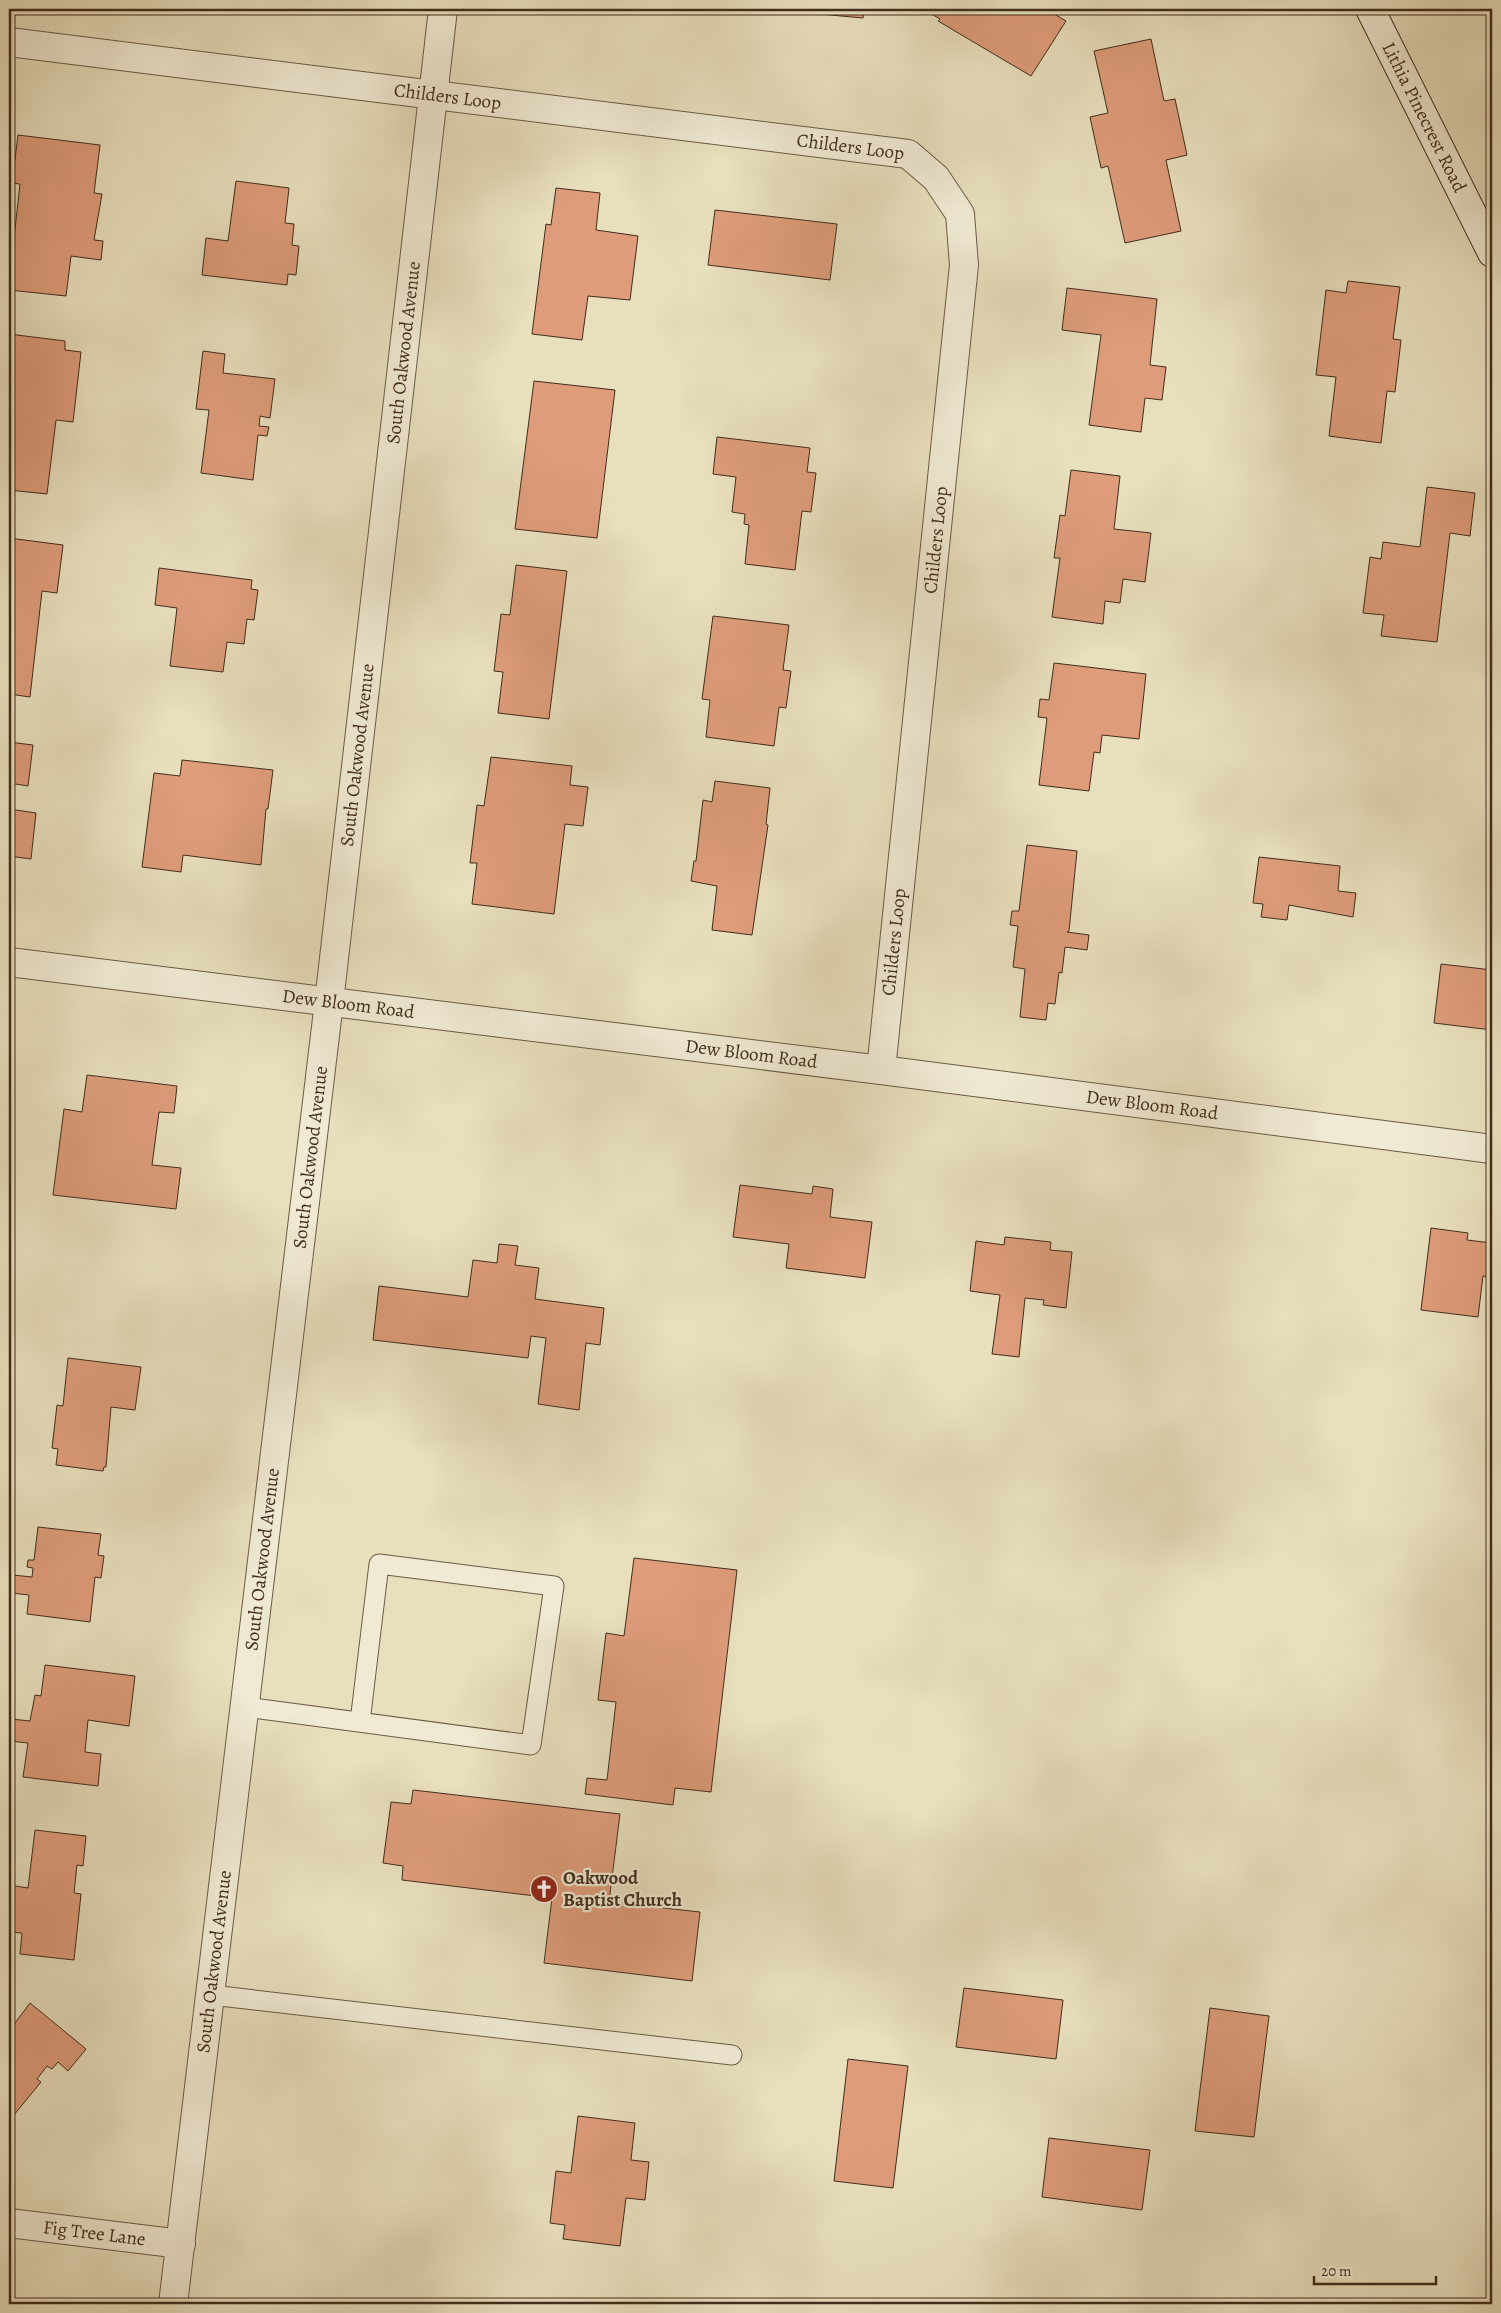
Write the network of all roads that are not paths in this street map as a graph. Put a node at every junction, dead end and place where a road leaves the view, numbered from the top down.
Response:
1 (443, 9) edge
2 (1370, 9) edge
3 (9, 42) edge
4 (432, 96) junction
5 (1492, 253) edge
6 (9, 962) edge
7 (329, 1002) junction
8 (881, 1070) junction
9 (1492, 1149) edge
10 (245, 1707) junction
11 (360, 1722) junction
12 (211, 1996) junction
13 (732, 2055) dead end
14 (9, 2223) edge
15 (181, 2244) junction
16 (173, 2304) edge

1 - 4 street, South Oakwood Avenue
2 - 5 street, Lithia Pinecrest Road
3 - 4 street, Childers Loop
4 - 7 street, South Oakwood Avenue
4 - 8 street, Childers Loop
6 - 7 street, Dew Bloom Road
7 - 8 street, Dew Bloom Road
7 - 10 street, South Oakwood Avenue
8 - 9 street, Dew Bloom Road
10 - 11 lane
10 - 12 street, South Oakwood Avenue
11 - 11 lane
12 - 13 lane
12 - 15 street, South Oakwood Avenue
14 - 15 street, Fig Tree Lane
15 - 16 street, South Oakwood Avenue

